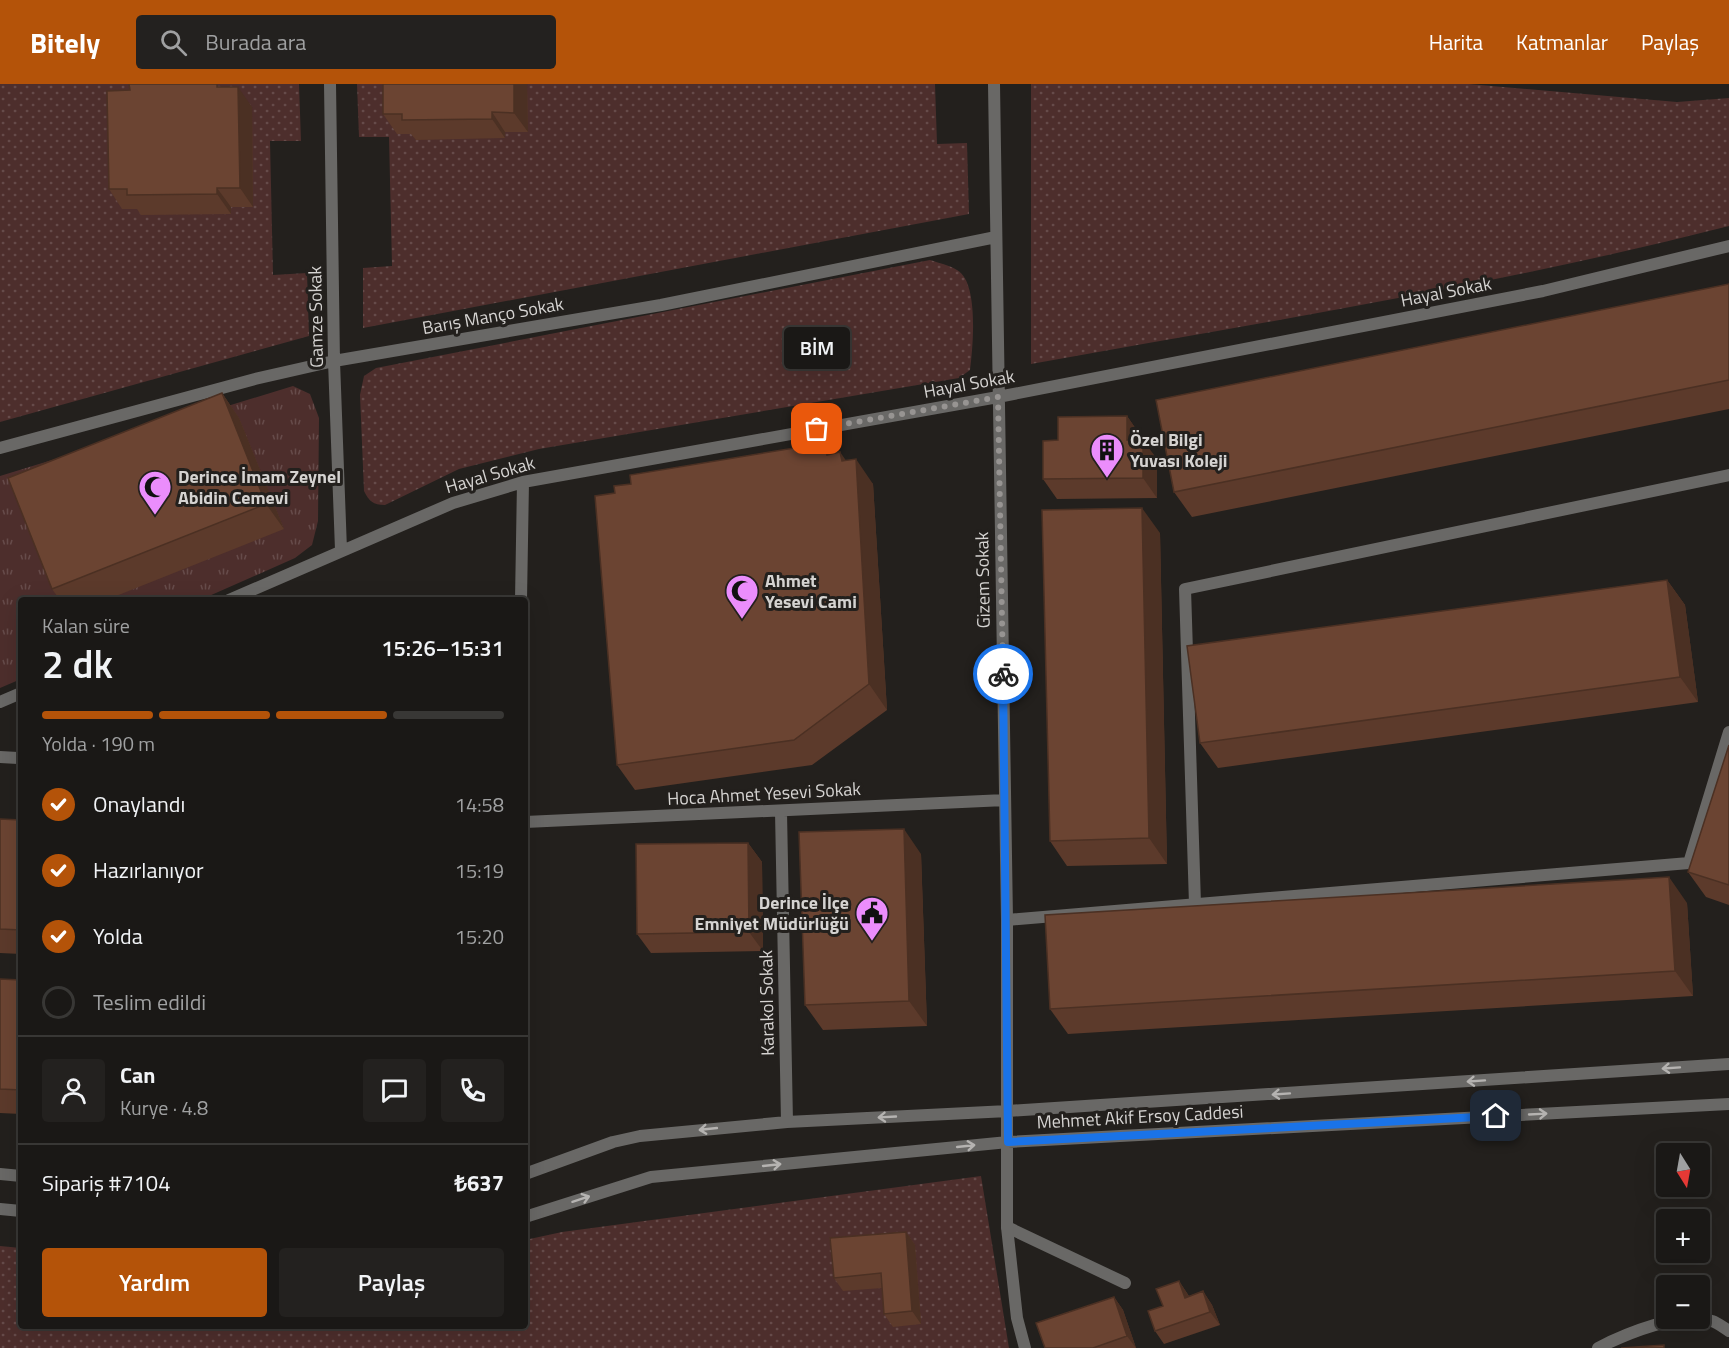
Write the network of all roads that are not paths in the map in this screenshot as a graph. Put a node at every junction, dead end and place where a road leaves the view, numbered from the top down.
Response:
1 (330, 84) edge
2 (994, 84) edge
3 (996, 237) junction
4 (1729, 246) edge
5 (334, 361) junction
6 (998, 397) junction
7 (0, 448) edge
8 (1729, 475) edge
9 (523, 482) junction
10 (341, 550) junction
11 (236, 597) edge
12 (521, 597) edge
13 (18, 694) edge
14 (0, 702) edge
15 (1729, 732) edge
16 (0, 757) edge
17 (18, 758) dead end
18 (1005, 800) junction
19 (781, 812) junction
20 (528, 822) edge
21 (1195, 904) junction
22 (1007, 920) junction
23 (1729, 1064) edge
24 (1729, 1104) edge
25 (1008, 1112) junction
26 (787, 1122) junction
27 (1008, 1142) junction
28 (528, 1173) edge
29 (0, 1174) edge
30 (18, 1176) edge
31 (0, 1209) edge
32 (18, 1211) edge
33 (528, 1216) edge
34 (1006, 1227) junction
35 (1125, 1282) dead end
36 (1729, 1331) edge
37 (1025, 1348) edge
38 (1598, 1348) edge

1 - 5 street, Gamze Sokak
2 - 3 street, Gizem Sokak
3 - 5 street, Barış Manço Sokak
3 - 6 street, Gizem Sokak
4 - 6 street, Hayal Sokak
5 - 7 street, Barış Manço Sokak
5 - 10 street, Gamze Sokak
6 - 9 street, Hayal Sokak
6 - 18 street, Gizem Sokak
8 - 21 street
9 - 10 street, Hayal Sokak
9 - 12 street
10 - 11 street, Hayal Sokak
13 - 14 street
15 - 21 street
16 - 17 street
18 - 19 street, Hoca Ahmet Yesevi Sokak
18 - 22 street, Gizem Sokak
19 - 20 street, Hoca Ahmet Yesevi Sokak
19 - 26 street, Karakol Sokak
21 - 22 street
22 - 25 street, Gizem Sokak
23 -> 25 street, Mehmet Akif Ersoy Caddesi
27 -> 24 street, Mehmet Akif Ersoy Caddesi
25 -> 26 street, Mehmet Akif Ersoy Caddesi
25 - 27 street, Gizem Sokak
26 -> 28 street, Mehmet Akif Ersoy Caddesi
33 -> 27 street, Mehmet Akif Ersoy Caddesi
27 - 34 street, Gizem Sokak
29 - 30 street
31 - 32 street
34 - 35 street
34 - 37 street, Gizem Sokak
36 - 38 street

